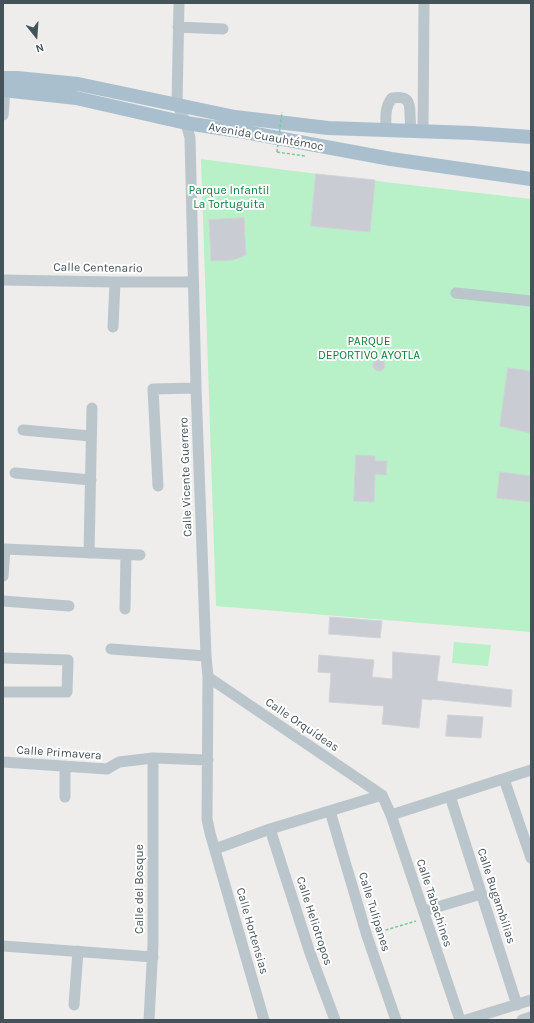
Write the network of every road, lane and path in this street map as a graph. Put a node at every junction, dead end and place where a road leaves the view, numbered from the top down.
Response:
1 (179, 3) edge
2 (424, 3) edge
3 (178, 27) junction
4 (223, 29) dead end
5 (4, 86) edge
6 (177, 104) junction
7 (282, 112) dead end
8 (3, 115) edge
9 (186, 123) junction
10 (386, 130) junction
11 (417, 131) junction
12 (531, 137) edge
13 (306, 153) dead end
14 (531, 179) edge
15 (3, 280) edge
16 (115, 282) junction
17 (193, 282) junction
18 (456, 293) dead end
19 (531, 301) edge
20 (113, 327) dead end
21 (196, 388) junction
22 (92, 408) dead end
23 (23, 430) dead end
24 (91, 436) junction
25 (15, 473) dead end
26 (90, 480) junction
27 (158, 486) dead end
28 (89, 553) junction
29 (126, 555) junction
30 (140, 555) dead end
31 (3, 576) edge
32 (3, 601) edge
33 (69, 606) dead end
34 (125, 609) dead end
35 (111, 649) dead end
36 (206, 656) junction
37 (3, 658) edge
38 (208, 677) junction
39 (3, 692) edge
40 (154, 758) junction
41 (208, 760) junction
42 (3, 762) edge
43 (65, 766) junction
44 (531, 770) edge
45 (504, 779) junction
46 (382, 795) junction
47 (450, 796) junction
48 (65, 797) dead end
49 (330, 811) junction
50 (392, 815) junction
51 (270, 829) junction
52 (215, 849) junction
53 (531, 858) edge
54 (481, 894) junction
55 (425, 915) junction
56 (367, 936) junction
57 (3, 946) edge
58 (78, 951) junction
59 (152, 957) junction
60 (531, 1000) edge
61 (74, 1005) dead end
62 (517, 1005) junction
63 (531, 1017) edge
64 (149, 1020) edge
65 (264, 1020) edge
66 (335, 1020) edge
67 (396, 1020) edge
68 (466, 1020) edge
69 (522, 1020) edge

1 - 3 street
2 - 11 street
3 - 4 street
3 - 6 street
5 - 6 main road
5 - 8 street
5 - 9 main road, Avenida Cuauhtémoc
6 - 9 street, Calle Vicente Guerrero
6 - 10 main road
7 - 13 path, bridge
9 - 14 main road, Avenida Cuauhtémoc
9 - 17 street, Calle Vicente Guerrero
10 - 11 main road
10 - 11 street
11 - 12 main road
15 - 16 street, Calle Centenario
16 - 17 street, Calle Centenario
16 - 20 street
17 - 21 street, Calle Vicente Guerrero
18 - 19 street
21 - 27 street
21 - 36 street, Calle Vicente Guerrero
22 - 24 street
23 - 24 street
24 - 26 street
25 - 26 street
26 - 28 street
28 - 29 street
28 - 31 street
29 - 30 street
29 - 34 street
32 - 33 street
35 - 36 street
36 - 38 street, Calle Vicente Guerrero
37 - 39 street
38 - 41 street, Calle Vicente Guerrero
38 - 46 street, Calle Orquídeas
40 - 41 street, Calle Primavera
40 - 43 street, Calle Primavera
40 - 59 street, Calle del Bosque
41 - 52 street, Calle Vicente Guerrero
42 - 43 street, Calle Primavera
43 - 48 street
44 - 45 street
45 - 47 street
45 - 53 street
46 - 49 street
46 - 50 street, Calle Tabachines
47 - 50 street
47 - 54 street, Calle Bugambilias
49 - 51 street
49 - 56 street, Calle Tulipanes
50 - 55 street, Calle Tabachines
51 - 52 street
51 - 66 street, Calle Heliotropos
52 - 65 street, Calle Hortensias
54 - 55 street
54 - 62 street, Calle Bugambilias
55 - 56 path
55 - 68 street, Calle Tabachines
56 - 67 street, Calle Tulipanes
57 - 58 street
58 - 59 street
58 - 61 street
59 - 64 street, Calle del Bosque
60 - 62 street
62 - 68 street
63 - 69 street

